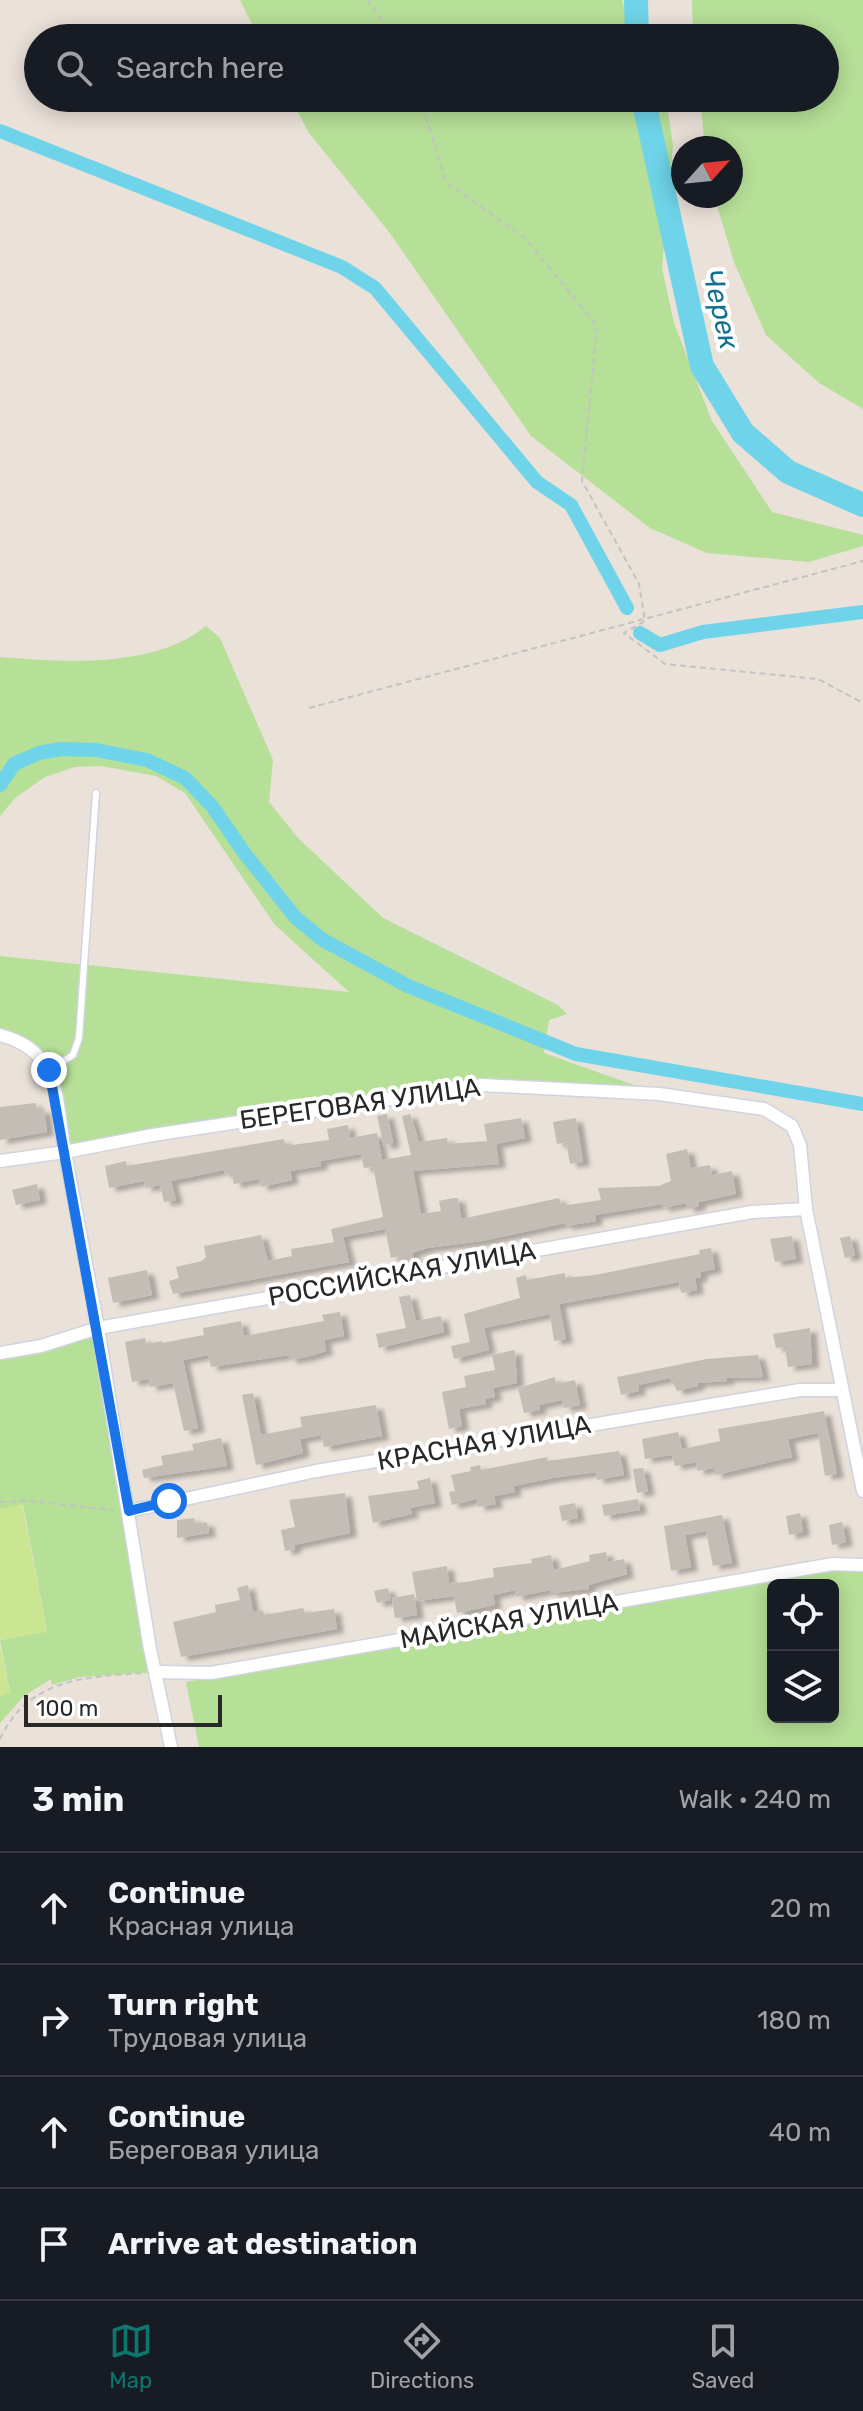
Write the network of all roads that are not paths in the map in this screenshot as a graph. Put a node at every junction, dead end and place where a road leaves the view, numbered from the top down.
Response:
1 (96, 793) dead end
2 (0, 1035) edge
3 (49, 1070) junction
4 (65, 1152) junction
5 (0, 1161) edge
6 (806, 1209) junction
7 (98, 1328) junction
8 (0, 1353) edge
9 (841, 1390) junction
10 (863, 1491) edge
11 (129, 1511) junction
12 (863, 1565) edge
13 (155, 1672) junction
14 (171, 1747) edge

1 - 3 lane
2 - 3 street
3 - 4 street
4 - 5 street, БЕРЕГОВАЯ УЛИЦА
4 - 6 street, БЕРЕГОВАЯ УЛИЦА
4 - 7 street
6 - 7 street, РОССИЙСКАЯ УЛИЦА
6 - 9 street
7 - 8 street, РОССИЙСКАЯ УЛИЦА
7 - 11 street
9 - 10 street
9 - 11 street, КРАСНАЯ УЛИЦА
11 - 13 street
12 - 13 street, МАЙСКАЯ УЛИЦА
13 - 14 street

